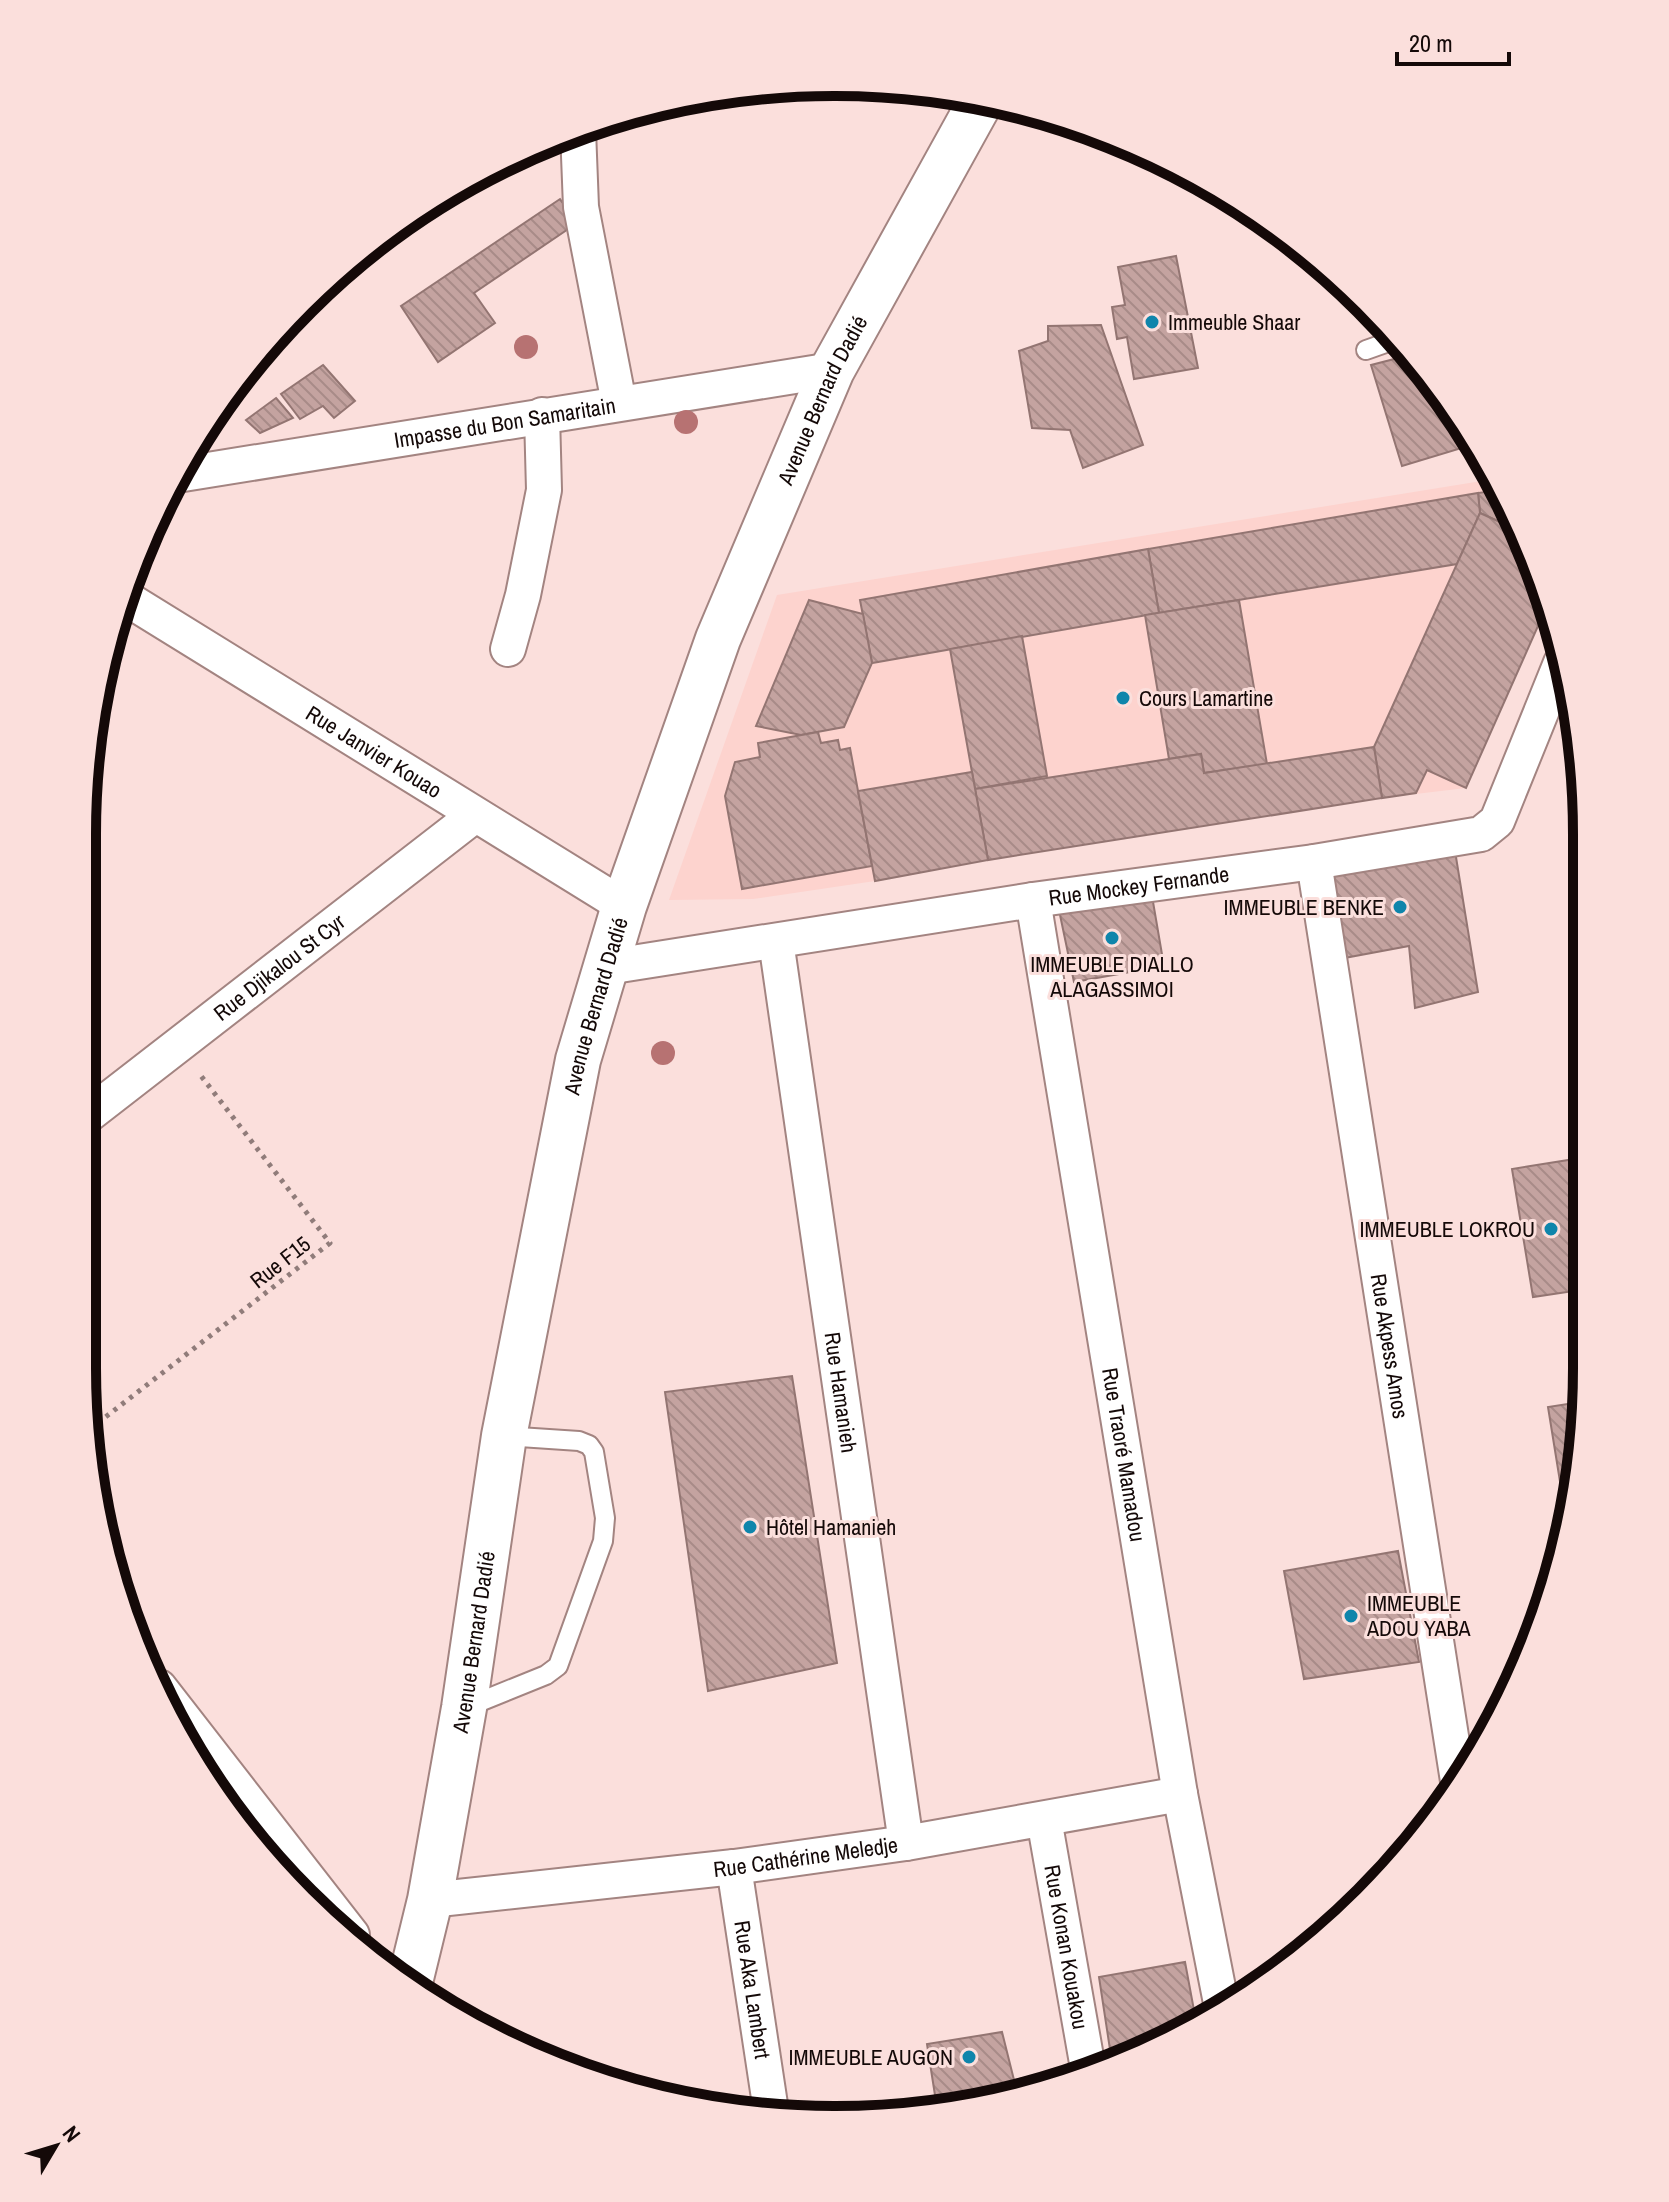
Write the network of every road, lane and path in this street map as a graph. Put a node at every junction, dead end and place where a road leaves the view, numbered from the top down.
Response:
1 (976, 110) edge
2 (578, 142) edge
3 (1385, 343) edge
4 (1366, 350) dead end
5 (832, 370) junction
6 (619, 403) junction
7 (542, 415) junction
8 (191, 473) edge
9 (133, 603) edge
10 (508, 649) dead end
11 (1556, 676) edge
12 (475, 815) junction
13 (1314, 862) junction
14 (1033, 900) junction
15 (624, 906) junction
16 (776, 941) junction
17 (607, 967) junction
18 (178, 1046) junction
19 (96, 1109) edge
20 (99, 1422) edge
21 (504, 1436) junction
22 (464, 1708) junction
23 (194, 1736) edge
24 (1456, 1767) edge
25 (1180, 1794) junction
26 (1044, 1819) junction
27 (906, 1843) junction
28 (284, 1860) edge
29 (734, 1867) junction
30 (430, 1900) junction
31 (412, 1973) edge
32 (1220, 1997) edge
33 (1087, 2061) edge
34 (770, 2103) edge

1 - 5 street, Avenue Bernard Dadié
2 - 6 street
3 - 4 lane
5 - 6 street, Impasse du Bon Samaritain
5 - 15 street, Avenue Bernard Dadié
6 - 7 street, Impasse du Bon Samaritain
7 - 8 street, Impasse du Bon Samaritain
7 - 10 street
9 - 12 street, Rue Janvier Kouao
11 - 13 street, Rue Mockey Fernande
12 - 15 street, Rue Janvier Kouao
12 - 18 street, Rue Djikalou St Cyr
13 - 14 street, Rue Mockey Fernande
13 - 24 street, Rue Akpess Amos
14 - 16 street, Rue Mockey Fernande
14 - 25 street, Rue Traoré Mamadou
15 - 17 street, Avenue Bernard Dadié
16 - 17 street, Rue Mockey Fernande
16 - 27 street, Rue Hamanieh
17 - 21 street, Avenue Bernard Dadié
18 - 19 street, Rue Djikalou St Cyr
18 - 20 path, Rue F15
21 - 22 street, Avenue Bernard Dadié
21 - 22 lane
22 - 30 street, Avenue Bernard Dadié
23 - 28 street
25 - 26 street, Rue Cathérine Meledje
25 - 32 street, Rue Traoré Mamadou
26 - 27 street, Rue Cathérine Meledje
26 - 33 street, Rue Konan Kouakou
27 - 29 street, Rue Cathérine Meledje
29 - 30 street, Rue Cathérine Meledje
29 - 34 street, Rue Aka Lambert
30 - 31 street, Avenue Bernard Dadié

